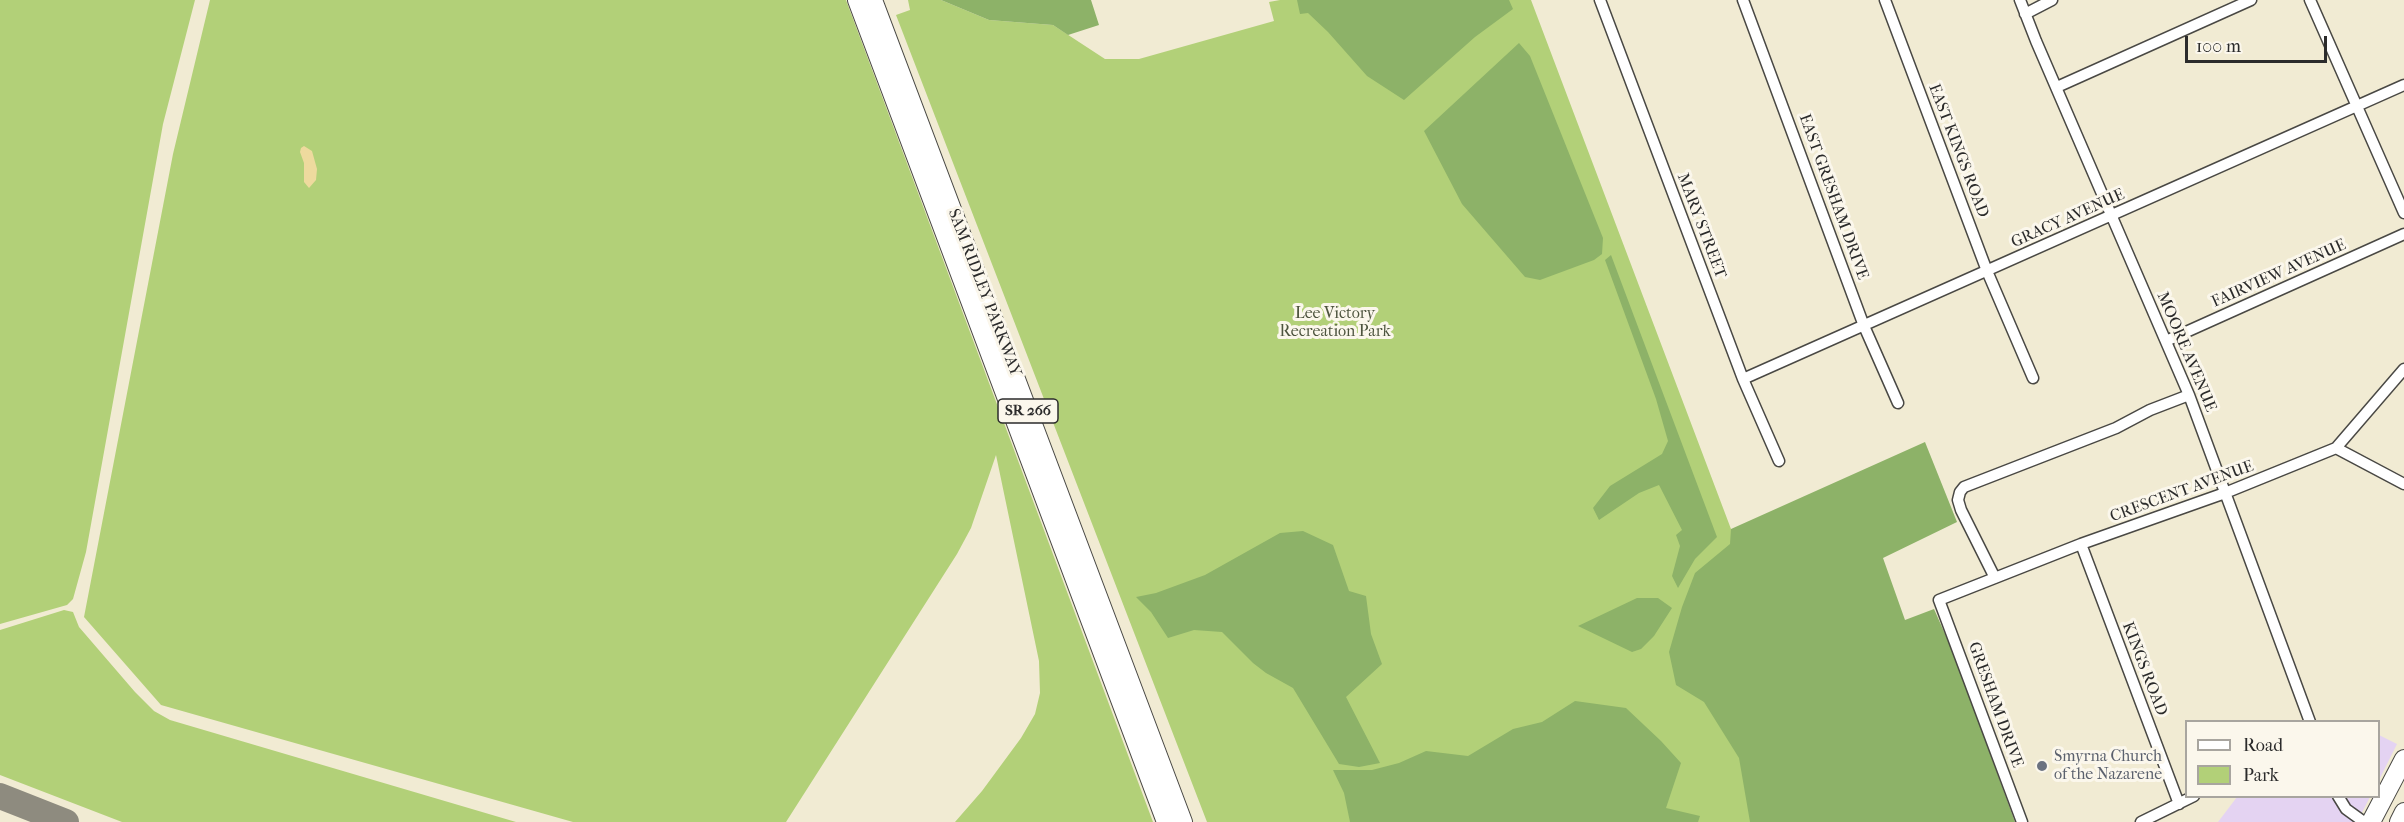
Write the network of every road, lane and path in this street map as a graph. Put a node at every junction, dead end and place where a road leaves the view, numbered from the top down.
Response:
1 (857, 0) edge
2 (873, 0) edge
3 (1600, 0) edge
4 (1743, 0) edge
5 (1885, 0) edge
6 (2020, 0) edge
7 (2052, 0) edge
8 (2251, 0) edge
9 (2310, 0) edge
10 (2025, 14) junction
11 (2404, 85) edge
12 (2057, 87) junction
13 (2357, 106) junction
14 (2404, 213) edge
15 (2112, 215) junction
16 (2404, 234) edge
17 (1988, 271) junction
18 (1864, 326) junction
19 (2166, 341) junction
20 (2404, 369) edge
21 (2033, 378) dead end
22 (1743, 379) junction
23 (2189, 395) junction
24 (1898, 404) dead end
25 (2337, 448) junction
26 (1779, 461) dead end
27 (2404, 484) edge
28 (2225, 493) junction
29 (2081, 544) junction
30 (1995, 578) junction
31 (1939, 600) joint
32 (2309, 720) edge
33 (2404, 759) edge
34 (2190, 798) edge
35 (2339, 798) edge
36 (2179, 804) junction
37 (2404, 812) edge
38 (1166, 822) edge
39 (1183, 822) edge
40 (2022, 822) edge
41 (2142, 822) edge
42 (2364, 822) edge
43 (2371, 822) edge
44 (2399, 822) edge

1 - 38 main road, SAM RIDLEY PARKWAY / SR 266
2 - 39 main road, SAM RIDLEY PARKWAY / SR 266
3 - 22 street, MARY STREET
4 - 18 street, EAST GRESHAM DRIVE
5 - 17 street, EAST KINGS ROAD
6 - 10 street, MOORE AVENUE
7 - 10 street
8 - 12 street
9 - 13 street
10 - 12 street, MOORE AVENUE
11 - 13 street, GRACY AVENUE
12 - 15 street, MOORE AVENUE
13 - 14 street
13 - 15 street, GRACY AVENUE
15 - 17 street, GRACY AVENUE
15 - 19 street, MOORE AVENUE
16 - 19 street, FAIRVIEW AVENUE
17 - 18 street, GRACY AVENUE
17 - 21 street, EAST KINGS ROAD
18 - 22 street, GRACY AVENUE
18 - 24 street, EAST GRESHAM DRIVE
19 - 23 street, MOORE AVENUE
20 - 25 street, CRESCENT AVENUE
22 - 26 street, MARY STREET
23 - 28 street, MOORE AVENUE
23 - 30 street
25 - 27 street
25 - 28 street, CRESCENT AVENUE
28 - 29 street, CRESCENT AVENUE
28 - 32 street, MOORE AVENUE
29 - 30 street, CRESCENT AVENUE
29 - 36 street, KINGS ROAD
30 - 31 street, CRESCENT AVENUE
31 - 40 street, GRESHAM DRIVE
33 - 43 main road
34 - 36 street
35 - 42 street
36 - 41 street
37 - 44 main road

